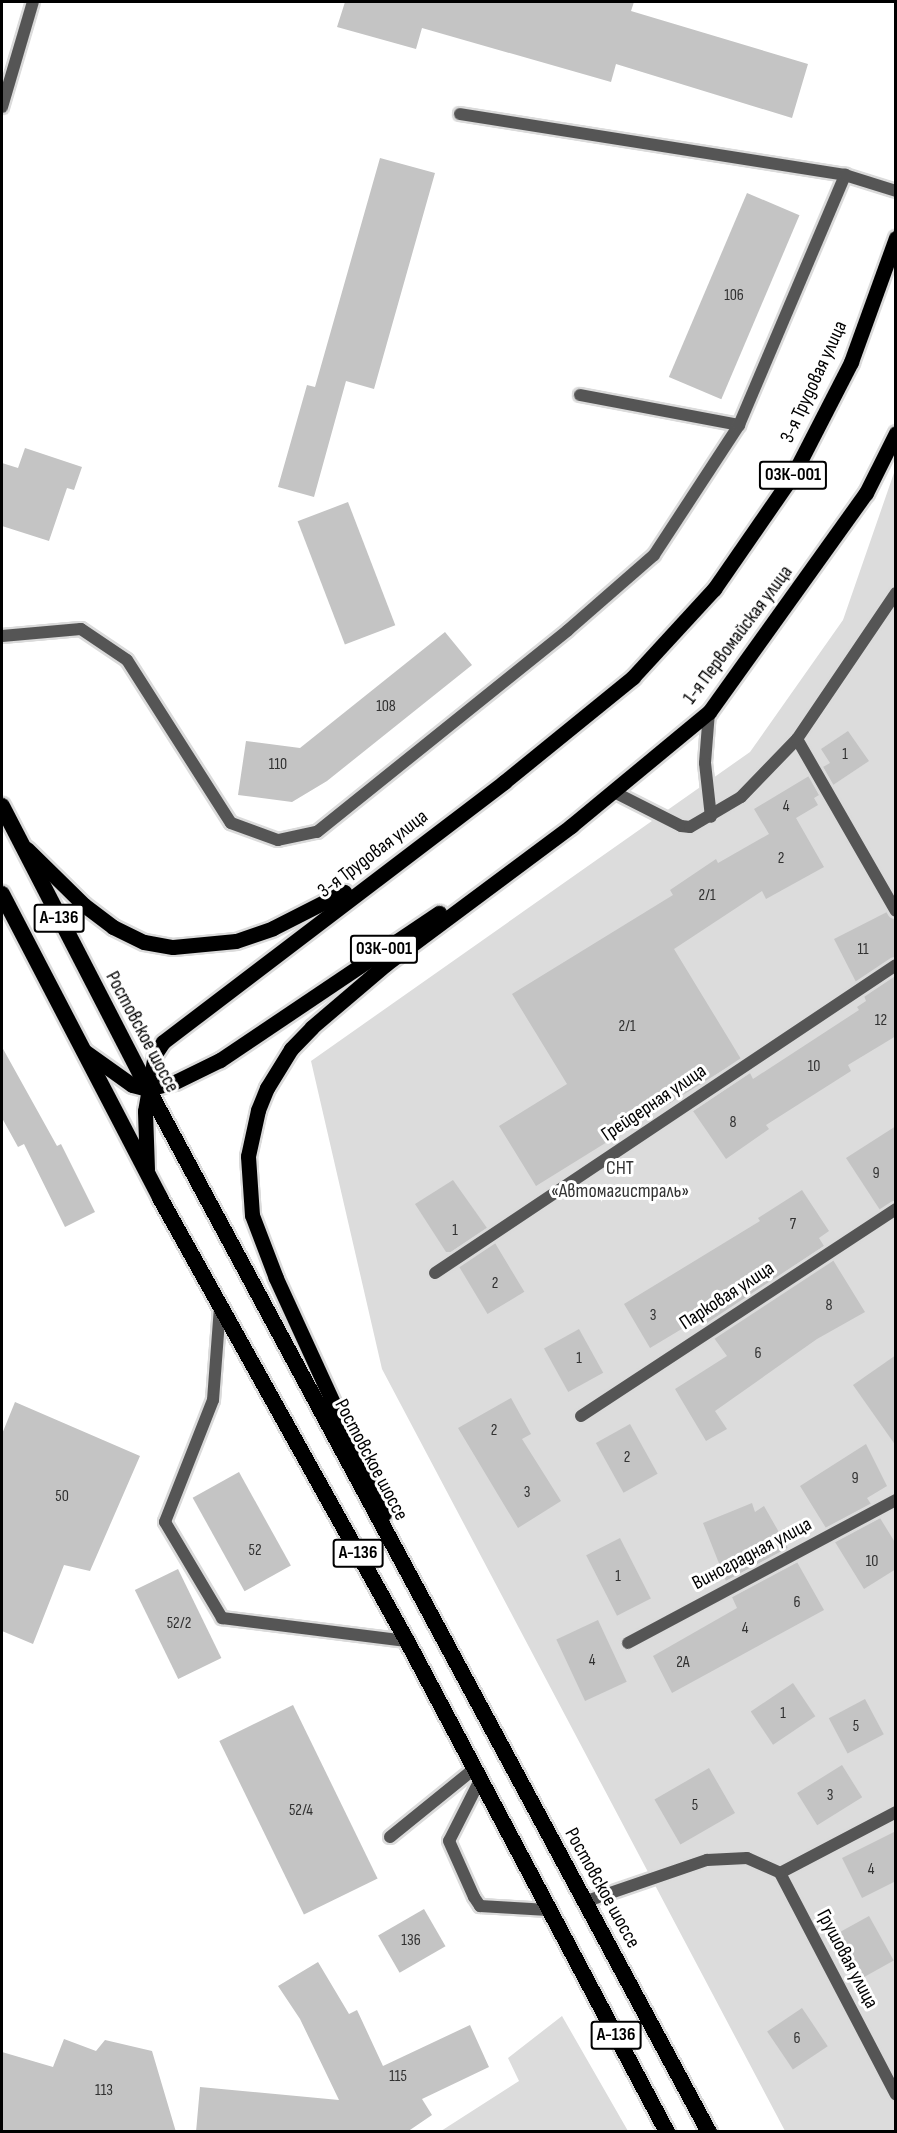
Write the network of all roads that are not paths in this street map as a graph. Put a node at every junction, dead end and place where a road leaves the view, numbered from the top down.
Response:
1 (33, 2) edge
2 (2, 107) edge
3 (460, 114) dead end
4 (845, 175) junction
5 (896, 191) edge
6 (896, 238) edge
7 (580, 395) dead end
8 (739, 425) junction
9 (896, 433) edge
10 (896, 593) edge
11 (2, 636) edge
12 (709, 712) junction
13 (797, 739) junction
14 (614, 792) junction
15 (2, 806) edge
16 (711, 817) junction
17 (571, 826) junction
18 (19, 841) junction
19 (381, 873) junction
20 (2, 894) edge
21 (896, 910) edge
22 (896, 965) edge
23 (81, 1048) junction
24 (148, 1089) junction
25 (147, 1169) junction
26 (896, 1209) edge
27 (252, 1215) joint
28 (435, 1273) dead end
29 (220, 1306) junction
30 (581, 1416) dead end
31 (896, 1500) edge
32 (425, 1605) junction
33 (407, 1641) junction
34 (628, 1643) dead end
35 (477, 1774) junction
36 (896, 1812) edge
37 (390, 1837) dead end
38 (780, 1873) junction
39 (584, 1902) junction
40 (548, 1910) junction
41 (896, 2095) edge
42 (667, 2132) edge
43 (709, 2132) edge

1 - 2 street
3 - 4 street
4 - 5 street
4 - 8 street
6 - 19 main road, 3-я Трудовая улица / 03К-001
7 - 8 street
8 - 11 street
9 - 12 main road, 1-я Первомайская улица / 03К-001
10 - 13 street
12 - 14 main road, 1-я Первомайская улица / 03К-001
12 - 16 street
13 - 16 street
13 - 21 street
14 - 16 street
14 - 17 main road, 1-я Первомайская улица / 03К-001
15 - 18 highway, Ростовское шоссе / А-136
17 - 24 main road, 03К-001
17 - 27 main road, 03К-001
18 - 19 main road, 03К-001
18 - 24 highway, Ростовское шоссе / А-136
19 - 24 main road, 3-я Трудовая улица / 03К-001
20 - 23 highway, А-136
22 - 28 street, Грейдерная улица
23 - 24 main road, А-136
23 - 25 highway, А-136
24 - 25 main road, А-136
24 - 32 highway, Ростовское шоссе / А-136
25 - 29 highway, А-136
26 - 30 street, Парковая улица
27 - 32 main road, А-136
29 - 33 highway, А-136
29 - 33 street
31 - 34 street, Виноградная улица
32 - 39 highway, Ростовское шоссе / А-136
33 - 35 highway, А-136
35 - 37 street
35 - 40 highway, А-136
35 - 40 street
36 - 38 street
38 - 39 street
38 - 41 street, Грушовая улица
39 - 43 highway, Ростовское шоссе / А-136
40 - 42 highway, А-136

